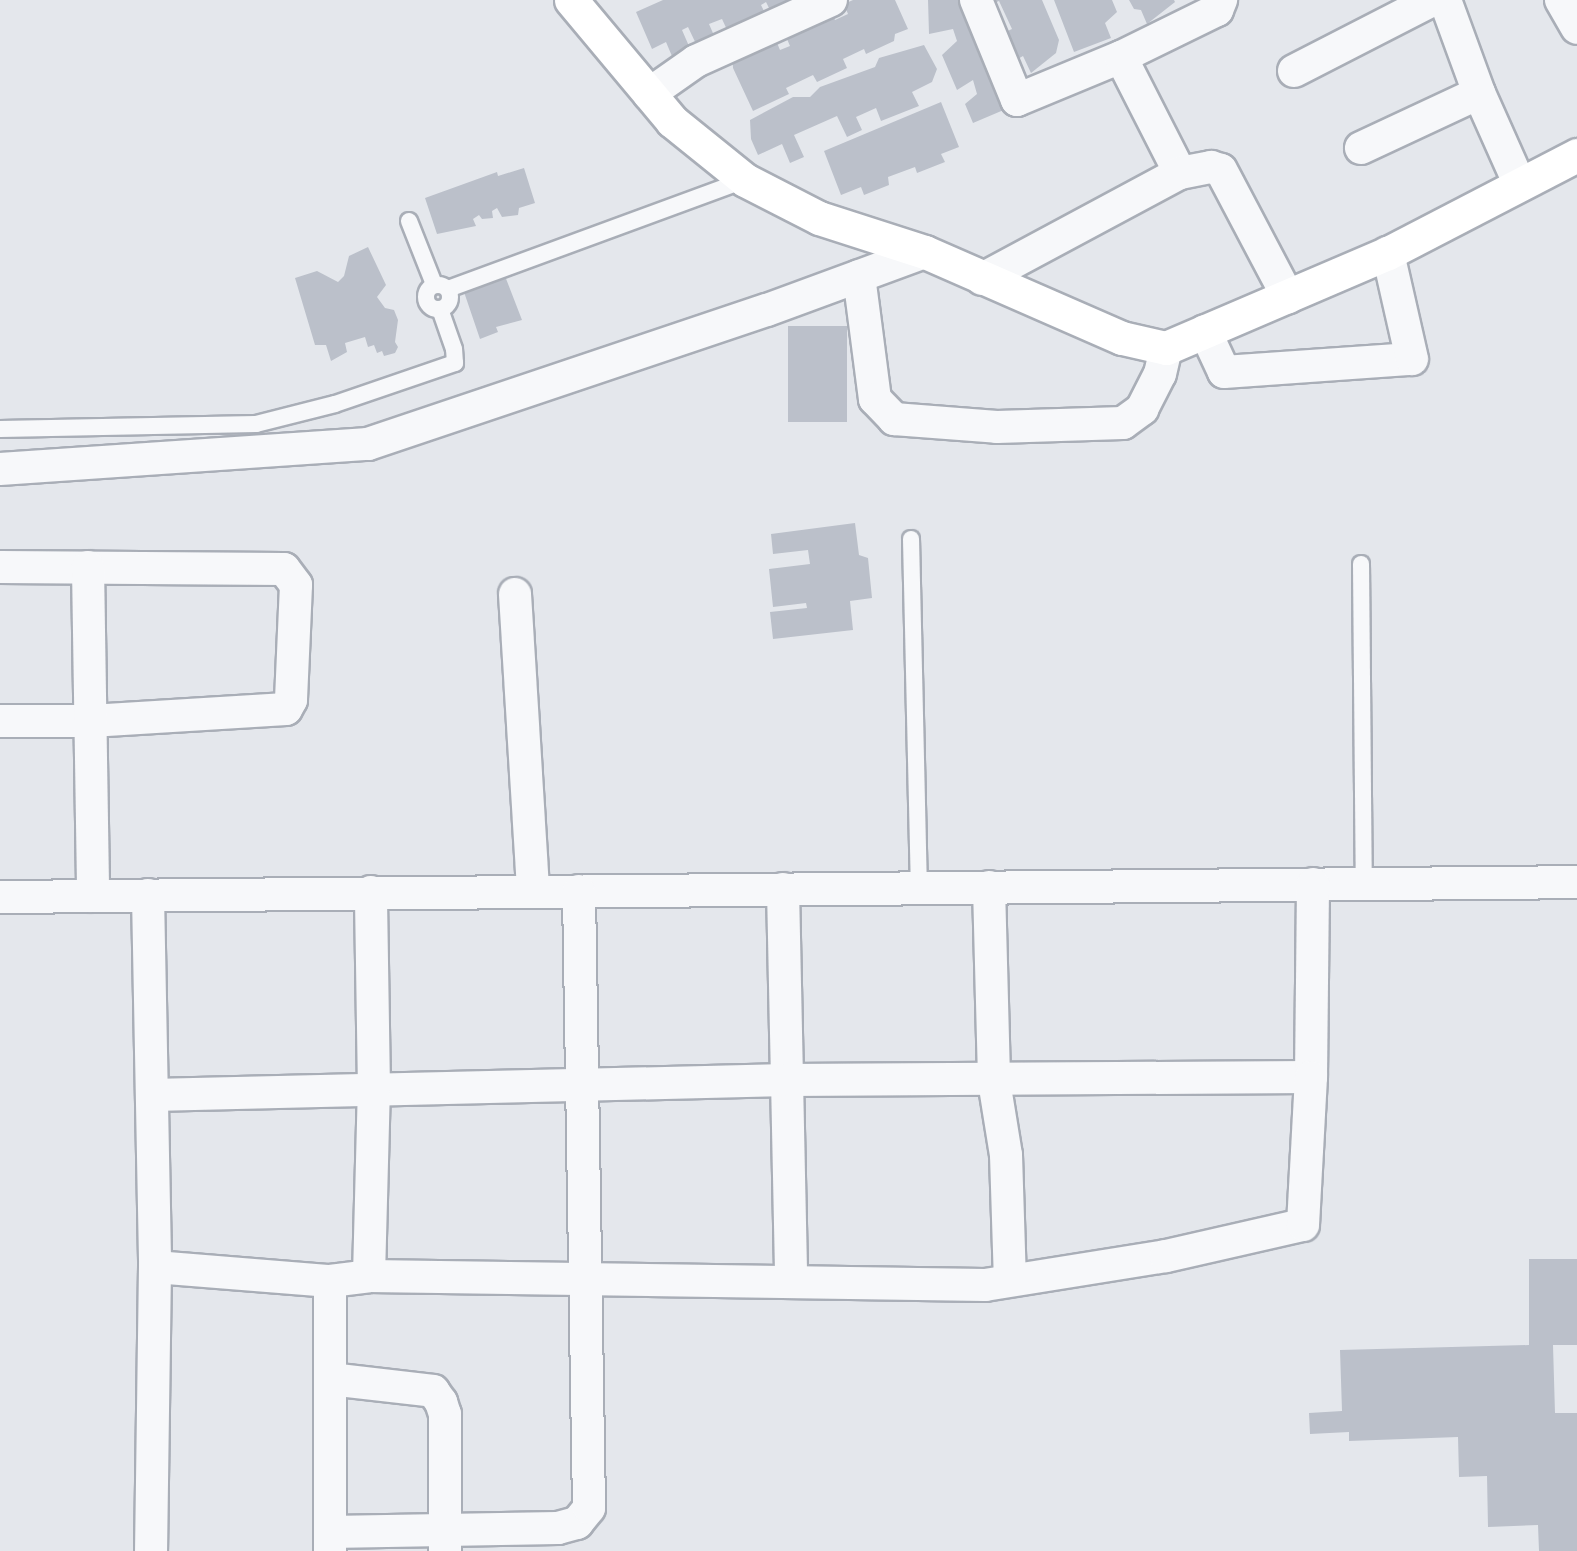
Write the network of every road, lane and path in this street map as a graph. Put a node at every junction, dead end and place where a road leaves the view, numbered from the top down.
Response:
1 (571, 0) edge
2 (831, 0) edge
3 (976, 0) edge
4 (1221, 0) edge
5 (1432, 0) edge
6 (1445, 0) edge
7 (1561, 0) edge
8 (1577, 28) edge
9 (1121, 57) junction
10 (1294, 71) dead end
11 (1479, 93) junction
12 (649, 94) junction
13 (1361, 148) dead end
14 (1577, 155) edge
15 (1180, 173) junction
16 (745, 180) junction
17 (1520, 185) junction
18 (409, 221) dead end
19 (925, 252) junction
20 (1388, 254) junction
21 (859, 276) junction
22 (982, 279) junction
23 (441, 287) junction
24 (1288, 297) junction
25 (1205, 331) junction
26 (1166, 348) junction
27 (0, 429) edge
28 (0, 469) edge
29 (911, 539) dead end
30 (1361, 564) dead end
31 (0, 567) edge
32 (88, 567) junction
33 (515, 594) dead end
34 (90, 720) junction
35 (0, 721) edge
36 (1577, 882) edge
37 (1364, 883) junction
38 (1313, 884) junction
39 (919, 887) junction
40 (989, 887) junction
41 (783, 889) junction
42 (533, 891) junction
43 (579, 891) junction
44 (371, 892) junction
45 (148, 895) junction
46 (93, 896) junction
47 (0, 897) edge
48 (1311, 1077) junction
49 (787, 1080) junction
50 (994, 1081) junction
51 (583, 1084) junction
52 (374, 1090) junction
53 (152, 1095) junction
54 (155, 1267) junction
55 (369, 1276) junction
56 (583, 1278) junction
57 (1010, 1280) junction
58 (330, 1281) junction
59 (791, 1281) junction
60 (330, 1379) junction
61 (445, 1539) edge
62 (330, 1541) edge
63 (151, 1551) edge

1 - 12 street
2 - 12 street
3 - 9 street
4 - 9 street
5 - 10 street
6 - 11 street
7 - 8 street
9 - 15 street
11 - 13 street
11 - 17 street
12 - 16 street
14 - 17 street
15 - 22 street
15 - 24 street
16 - 19 street
16 - 23 lane
17 - 20 street
18 - 23 lane
19 - 21 street
19 - 22 street
20 - 24 street
20 - 25 street
21 - 26 street
21 - 28 street
22 - 26 street
23 - 27 lane
24 - 25 street
25 - 26 street
29 - 39 lane
30 - 37 lane
31 - 32 street
32 - 34 street
32 - 34 street
33 - 42 street
34 - 35 street
34 - 46 street
36 - 37 street
37 - 38 street
38 - 40 street
38 - 48 street
39 - 40 street
39 - 41 street
40 - 50 street
41 - 43 street
41 - 49 street
42 - 43 street
42 - 44 street
43 - 51 street
44 - 45 street
44 - 52 street
45 - 46 street
45 - 53 street
46 - 47 street
48 - 50 street
48 - 57 street
49 - 50 street
49 - 51 street
49 - 59 street
50 - 57 street
51 - 52 street
51 - 56 street
52 - 53 street
52 - 55 street
53 - 54 street
54 - 58 street
54 - 63 street
55 - 56 street
55 - 58 street
56 - 59 street
56 - 61 street
57 - 59 street
58 - 60 street
60 - 61 street
60 - 62 street
61 - 62 street

